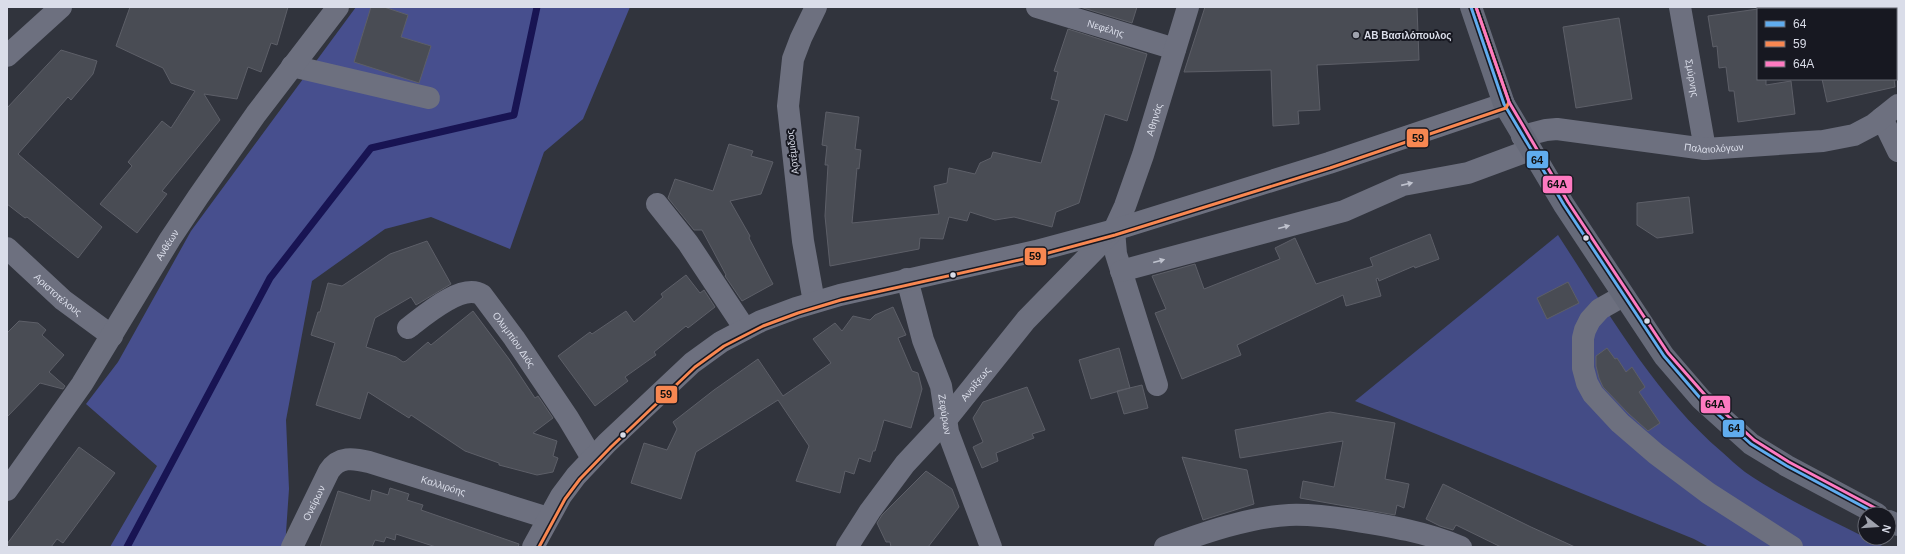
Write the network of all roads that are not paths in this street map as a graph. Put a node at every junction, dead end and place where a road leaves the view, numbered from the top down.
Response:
1 (60, 7) edge
2 (338, 7) edge
3 (816, 7) edge
4 (1037, 7) edge
5 (1188, 7) edge
6 (1471, 7) edge
7 (1680, 7) edge
8 (1176, 49) junction
9 (7, 56) edge
10 (292, 66) junction
11 (429, 98) dead end
12 (1504, 104) junction
13 (1890, 111) edge
14 (1526, 143) junction
15 (1705, 149) junction
16 (1898, 151) edge
17 (657, 204) dead end
18 (1114, 230) junction
19 (7, 248) edge
20 (1121, 271) junction
21 (907, 279) junction
22 (1623, 296) junction
23 (814, 302) junction
24 (408, 328) dead end
25 (745, 329) junction
26 (112, 336) junction
27 (1157, 385) dead end
28 (946, 420) junction
29 (592, 458) junction
30 (338, 461) joint
31 (7, 490) edge
32 (1862, 506) edge
33 (548, 518) junction
34 (292, 547) edge
35 (533, 547) edge
36 (847, 547) edge
37 (991, 547) edge
38 (1165, 547) edge
39 (1461, 547) edge
40 (1792, 547) edge

1 - 9 street
2 - 10 street, Ανθέων
3 - 23 street, Αρτέμιδος
4 - 8 street, Νεφέλης
5 - 8 street, Αθηνάς
6 - 12 main road
7 - 15 street, Σμύρνης
8 - 18 street, Αθηνάς
10 - 11 street
10 - 26 street, Ανθέων
12 - 14 main road
12 - 18 street
13 - 15 street, Παλαιολόγων
13 - 16 street
14 - 15 street, Παλαιολόγων
20 -> 14 street, Παλαιολόγων
14 - 22 main road
17 - 25 street
18 - 20 street
18 - 21 street
18 - 28 street, Ανοίξεως
19 - 26 street, Αριστοτέλους
20 - 27 street
21 - 23 street
21 - 28 street, Ζεφύρων
22 - 32 main road
22 - 40 street
23 - 25 street
24 - 29 street, Ολυμπίου Διός
25 - 29 street
26 - 31 street, Ανθέων
28 - 36 street, Ανοίξεως
28 - 37 street, Ζεφύρων
29 - 33 street
30 - 33 street, Καλλιρόης
30 - 34 street, Ονείρων
33 - 35 street
38 - 39 street

